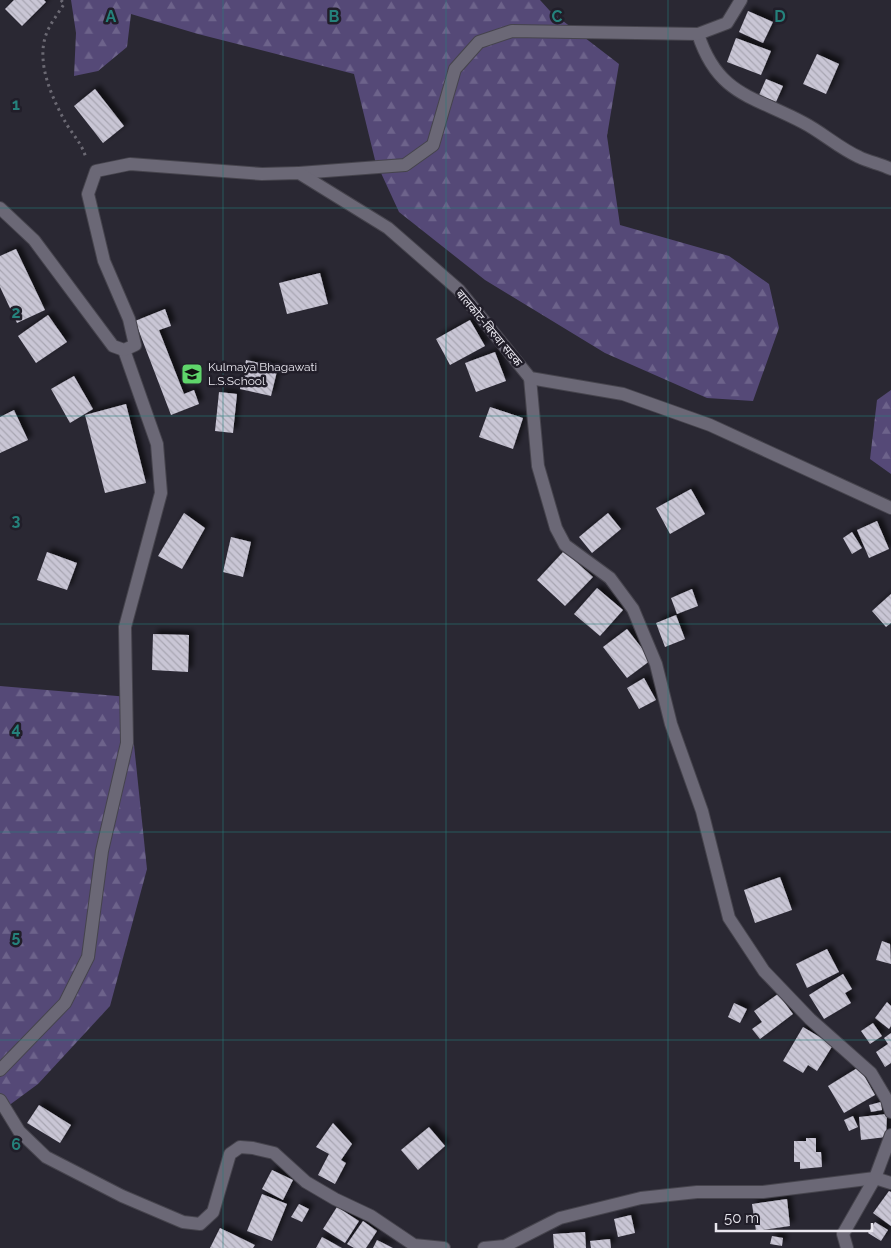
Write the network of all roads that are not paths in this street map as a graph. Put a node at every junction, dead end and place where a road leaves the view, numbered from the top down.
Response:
1 (740, 0) edge
2 (698, 34) junction
3 (891, 169) edge
4 (299, 173) junction
5 (0, 208) edge
6 (124, 350) junction
7 (530, 378) junction
8 (891, 508) edge
9 (0, 1070) edge
10 (0, 1100) edge
11 (891, 1112) edge
12 (891, 1135) edge
13 (875, 1178) junction
14 (891, 1183) edge
15 (444, 1248) edge
16 (484, 1248) edge
17 (847, 1248) edge

1 - 2 street
2 - 3 street
2 - 4 street
4 - 6 street
4 - 7 street, बालकोट-बिरुवा सडक
5 - 6 street
6 - 9 street
7 - 8 street, बालकोट-बिरुवा सडक
7 - 11 street
10 - 15 street
12 - 13 street
13 - 14 street
13 - 16 street
13 - 17 street

